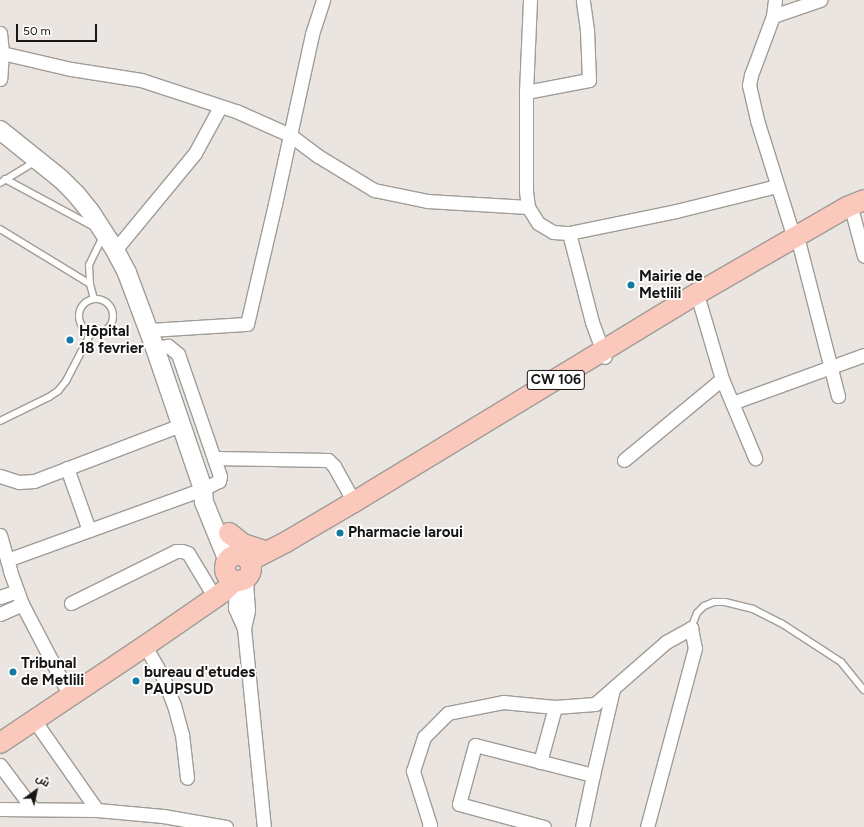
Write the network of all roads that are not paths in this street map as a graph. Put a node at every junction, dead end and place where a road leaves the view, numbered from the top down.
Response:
1 (323, 0) edge
2 (530, 0) edge
3 (583, 0) edge
4 (775, 0) edge
5 (820, 0) edge
6 (773, 16) junction
7 (0, 33) edge
8 (2, 53) junction
9 (0, 79) edge
10 (526, 92) junction
11 (220, 107) junction
12 (0, 130) edge
13 (290, 135) junction
14 (8, 142) edge
15 (38, 160) junction
16 (2, 181) edge
17 (777, 186) junction
18 (528, 207) junction
19 (860, 209) edge
20 (0, 229) edge
21 (105, 233) junction
22 (570, 233) junction
23 (797, 241) junction
24 (115, 250) junction
25 (864, 256) edge
26 (90, 284) junction
27 (94, 299) junction
28 (698, 302) junction
29 (148, 330) junction
30 (90, 333) junction
31 (155, 348) junction
32 (604, 355) junction
33 (864, 355) edge
34 (830, 367) junction
35 (722, 379) junction
36 (838, 396) dead end
37 (732, 403) junction
38 (0, 421) edge
39 (181, 425) junction
40 (214, 458) junction
41 (754, 458) dead end
42 (624, 460) dead end
43 (67, 468) junction
44 (0, 476) edge
45 (203, 489) junction
46 (354, 502) junction
47 (89, 530) junction
48 (229, 533) junction
49 (0, 535) edge
50 (269, 551) junction
51 (7, 560) junction
52 (239, 570) junction
53 (209, 588) junction
54 (17, 591) junction
55 (0, 597) edge
56 (71, 603) dead end
57 (22, 604) junction
58 (0, 614) edge
59 (691, 628) junction
60 (145, 646) junction
61 (613, 689) junction
62 (67, 690) junction
63 (864, 690) edge
64 (555, 707) junction
65 (34, 720) junction
66 (0, 728) edge
67 (0, 743) edge
68 (540, 762) junction
69 (0, 765) edge
70 (592, 775) junction
71 (187, 778) dead end
72 (0, 809) edge
73 (33, 809) junction
74 (97, 810) junction
75 (226, 827) edge
76 (264, 827) edge
77 (429, 827) edge
78 (544, 827) edge
79 (582, 827) edge
80 (647, 827) edge

1 - 13 street
2 - 10 street
3 - 10 street
4 - 6 street
5 - 6 street
6 - 17 street
7 - 8 street
8 - 9 street
8 - 11 street
10 - 18 street
11 - 13 street
11 - 24 street
12 - 14 main road
13 - 18 street
13 - 29 street
14 - 15 main road
15 - 16 lane
15 - 21 main road
16 - 21 lane
17 - 22 street
17 - 23 street
18 - 22 street
19 - 23 main road, CW 106
19 - 25 street
20 - 26 lane
21 - 24 main road
21 - 26 lane
22 - 32 street
23 - 28 main road, CW 106
23 - 32 main road, CW 106
23 - 34 street
24 - 29 main road
26 - 27 lane
27 - 30 lane
27 - 30 lane
28 - 32 main road, CW 106
28 - 35 street
29 - 31 main road
30 - 38 lane
31 - 39 main road
31 - 40 street
32 - 46 main road, CW 106
32 - 52 main road, CW 106
33 - 34 street
34 - 36 street
34 - 37 street
35 - 37 street
35 - 42 street
37 - 41 street
39 - 43 street
39 - 45 main road
40 - 45 street
40 - 46 street
43 - 44 street
43 - 47 street
45 - 47 street
45 - 48 main road
45 - 52 main road
46 - 50 main road, CW 106
47 - 51 street
48 - 50 main road
48 - 52 main road
49 - 51 street
50 - 52 main road, CW 106
51 - 54 street
52 - 53 main road
52 - 60 main road, CW 106
52 - 76 street
53 - 56 street
53 - 62 main road
54 - 55 street
54 - 57 street
57 - 58 street
57 - 62 street
59 - 61 street
59 - 63 lane
59 - 80 street
60 - 62 main road, CW 106
60 - 71 street
61 - 64 street
61 - 70 street
62 - 65 main road, CW 106
62 - 66 main road
64 - 68 street
64 - 77 street
65 - 67 main road, CW 106
65 - 74 street
68 - 70 street
68 - 78 street
69 - 73 street
70 - 79 street
72 - 73 street
73 - 74 street
74 - 75 street

